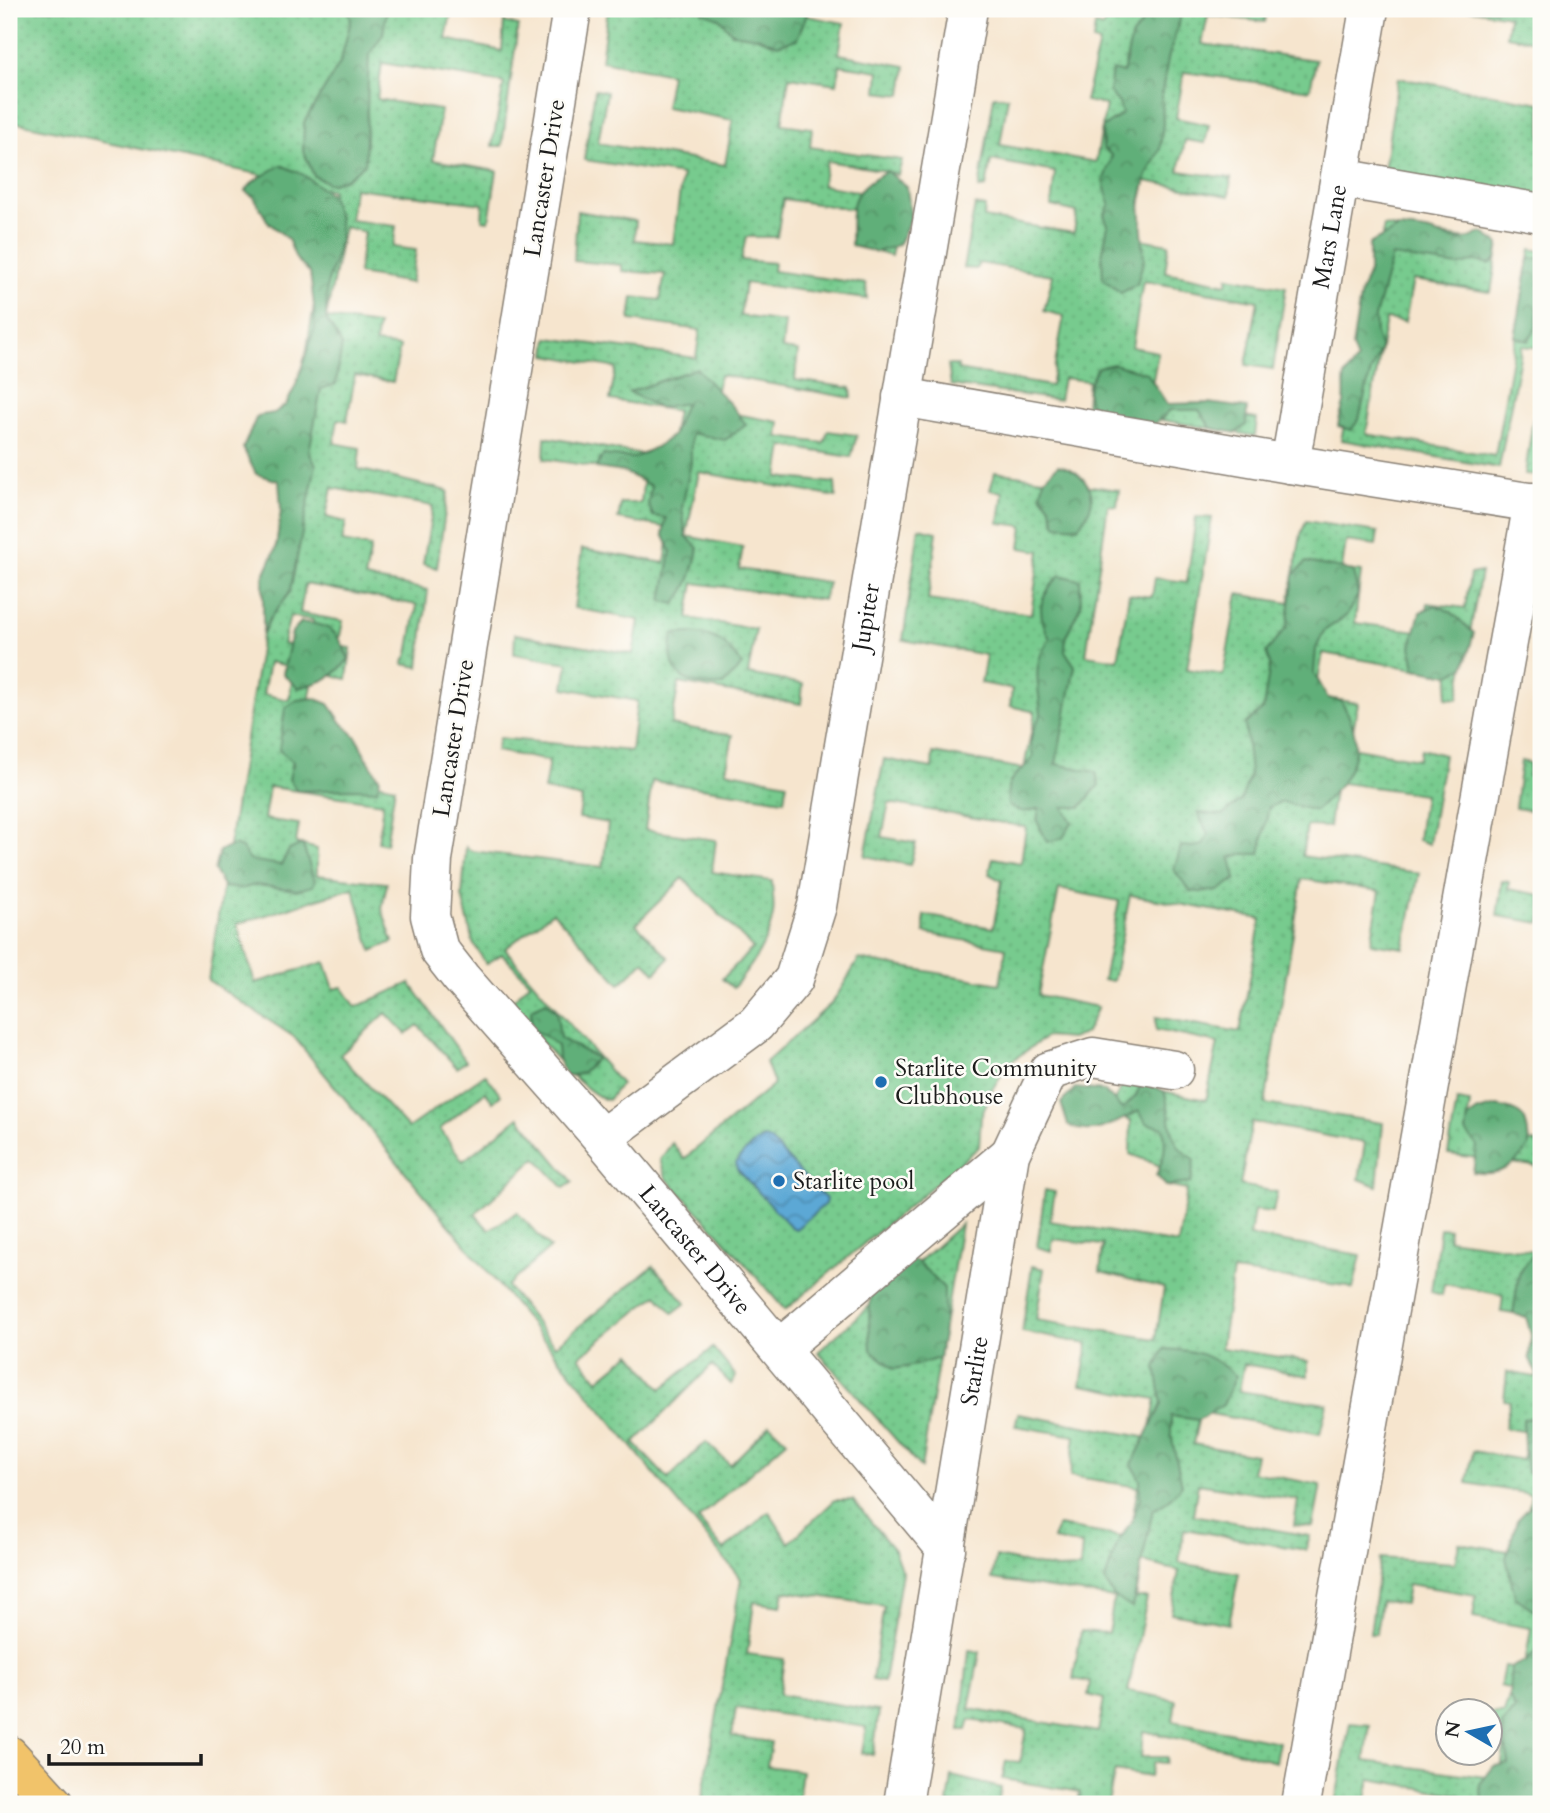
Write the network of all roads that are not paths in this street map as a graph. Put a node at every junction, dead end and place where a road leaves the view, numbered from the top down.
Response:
1 (572, 9) edge
2 (968, 9) edge
3 (1369, 9) edge
4 (1340, 178) junction
5 (1541, 213) edge
6 (902, 397) junction
7 (1290, 464) junction
8 (1537, 503) edge
9 (1174, 1070) dead end
10 (602, 1138) junction
11 (1010, 1154) junction
12 (780, 1348) junction
13 (946, 1549) junction
14 (9, 1755) edge
15 (54, 1804) edge
16 (903, 1804) edge
17 (1301, 1804) edge

1 - 10 street, Lancaster Drive
2 - 6 street, Jupiter
3 - 4 street, Mars Lane
4 - 5 street
4 - 7 street, Mars Lane
6 - 7 street
6 - 10 street, Jupiter
7 - 8 street
8 - 17 street
9 - 11 street, Starlite
10 - 12 street, Lancaster Drive
11 - 12 street
11 - 13 street, Starlite
12 - 13 street, Lancaster Drive
13 - 16 street, Starlite
14 - 15 main road

